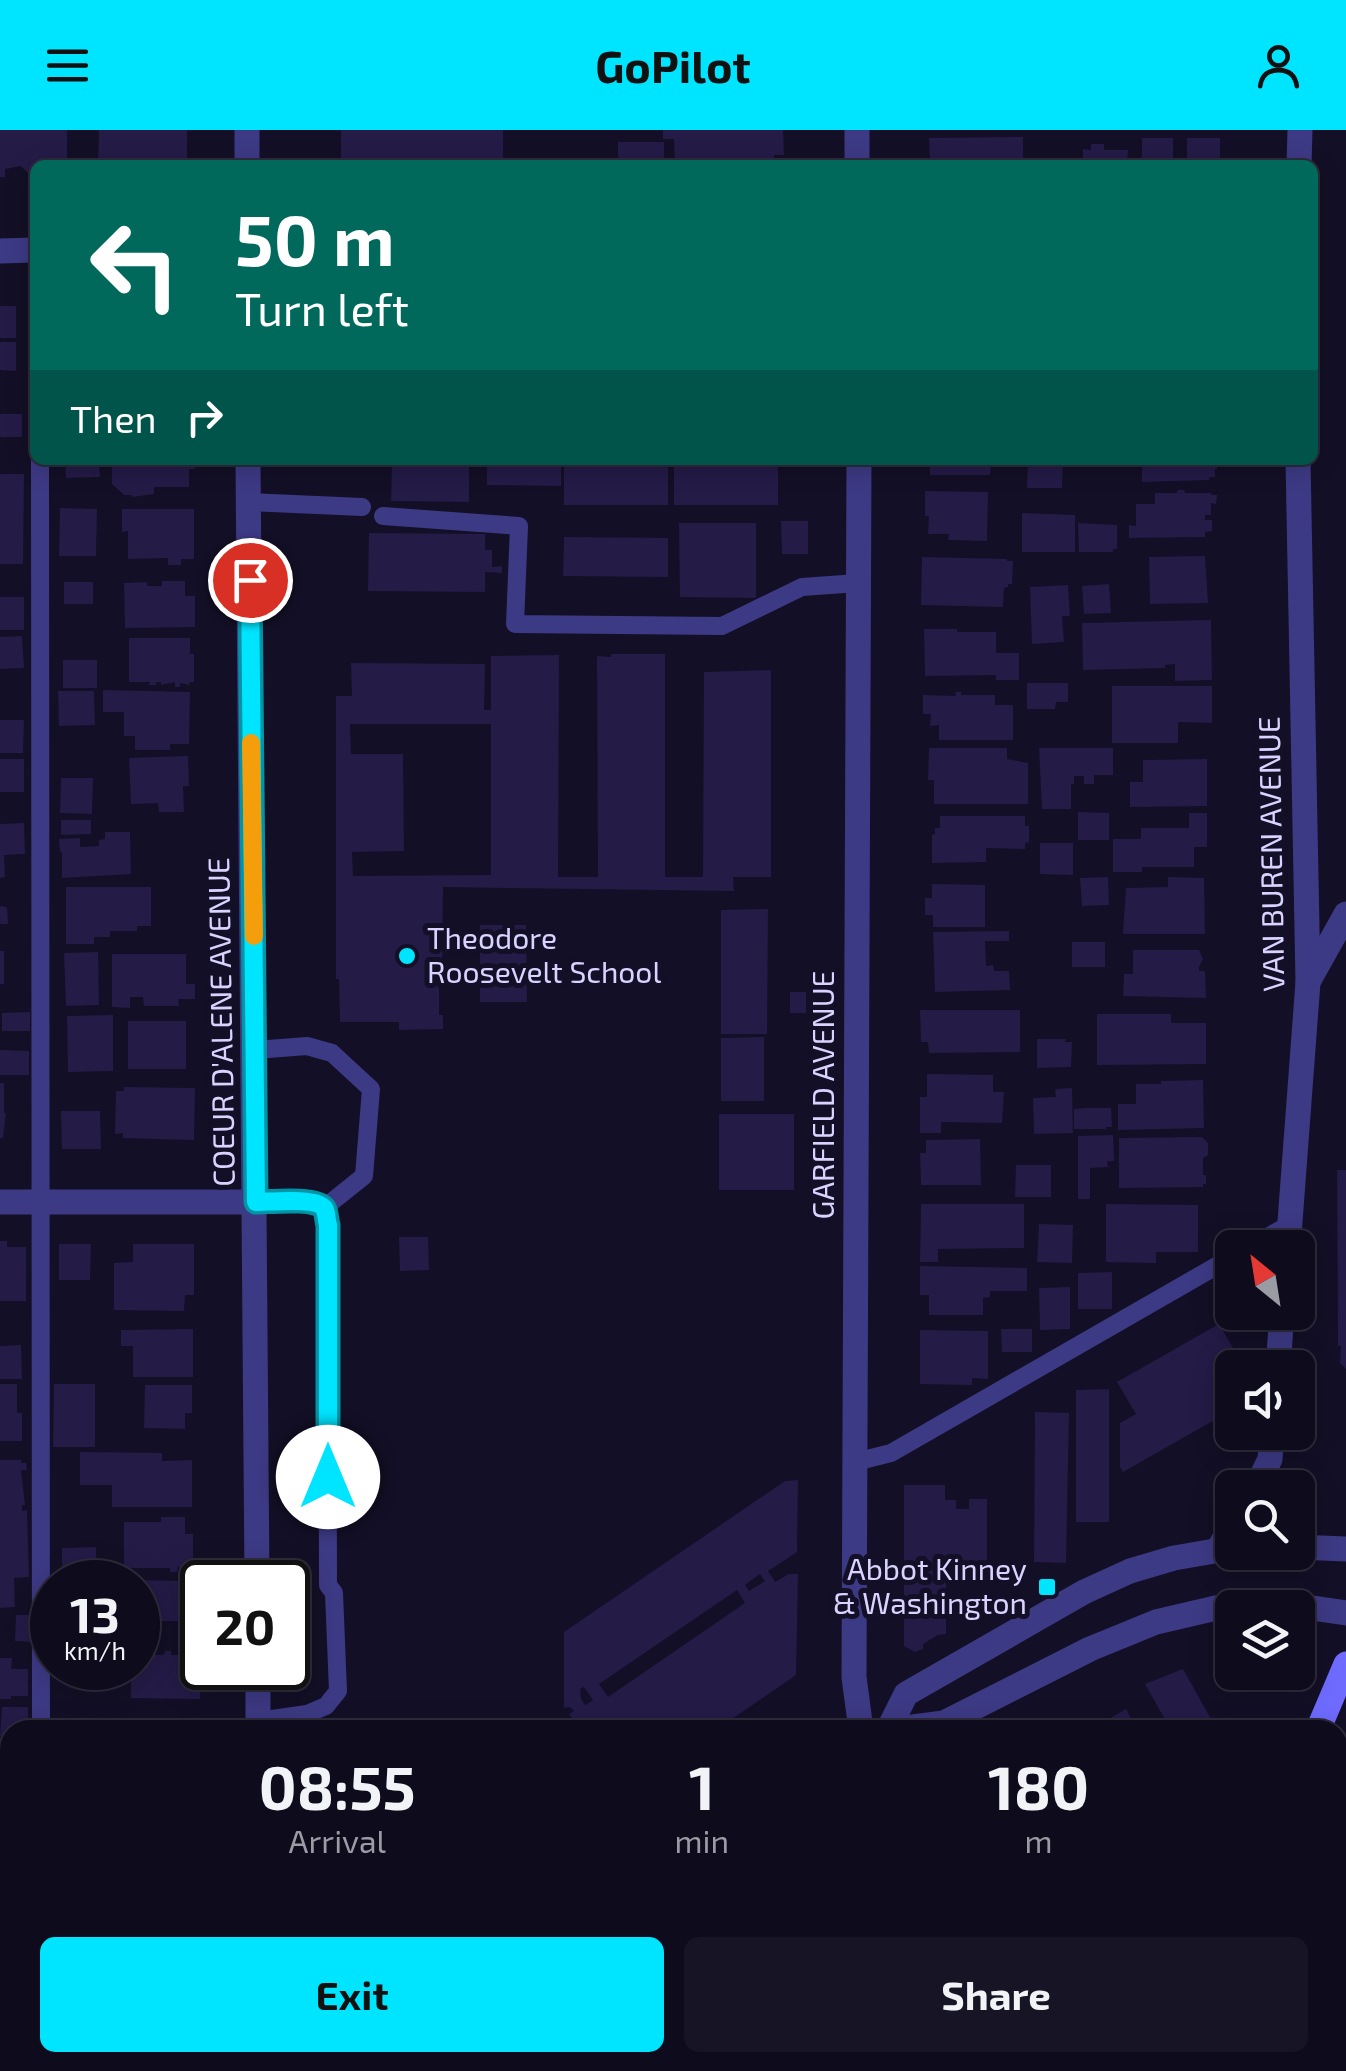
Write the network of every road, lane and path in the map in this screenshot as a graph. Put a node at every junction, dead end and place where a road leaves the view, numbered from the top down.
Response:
1 (247, 130) edge
2 (857, 130) edge
3 (1300, 130) edge
4 (247, 160) edge
5 (857, 160) edge
6 (1299, 160) edge
7 (30, 250) edge
8 (0, 251) edge
9 (40, 465) edge
10 (248, 465) edge
11 (860, 465) edge
12 (1298, 465) edge
13 (249, 502) junction
14 (362, 506) dead end
15 (384, 516) dead end
16 (858, 583) junction
17 (1346, 914) edge
18 (1308, 982) junction
19 (254, 1050) junction
20 (0, 1202) edge
21 (40, 1202) junction
22 (256, 1202) junction
23 (324, 1208) junction
24 (1289, 1230) edge
25 (1215, 1267) edge
26 (855, 1462) junction
27 (1315, 1548) edge
28 (1346, 1549) edge
29 (1215, 1551) edge
30 (257, 1560) edge
31 (1346, 1613) edge
32 (1346, 1664) edge
33 (258, 1690) edge
34 (41, 1720) edge
35 (258, 1720) edge
36 (282, 1720) edge
37 (860, 1720) edge
38 (893, 1720) edge
39 (950, 1720) edge
40 (1322, 1720) edge

1 - 4 street
2 - 5 street
3 - 6 street
7 - 8 street
9 - 21 lane
10 - 13 street, COEUR D'ALENE AVENUE
11 - 16 street, GARFIELD AVENUE
12 - 18 street, VAN BUREN AVENUE
13 - 14 lane
13 - 19 street, COEUR D'ALENE AVENUE
15 - 16 lane
16 - 26 street, GARFIELD AVENUE
17 - 18 street
18 - 24 street, VAN BUREN AVENUE
19 - 22 street, COEUR D'ALENE AVENUE
19 - 23 lane
20 - 21 street
21 - 22 street
21 - 34 lane
22 - 23 lane
22 - 30 street, COEUR D'ALENE AVENUE
23 - 36 lane
25 - 26 lane
26 - 37 street, GARFIELD AVENUE
27 - 28 street
29 - 38 street
31 - 39 street
32 - 40 main road
33 - 35 street

